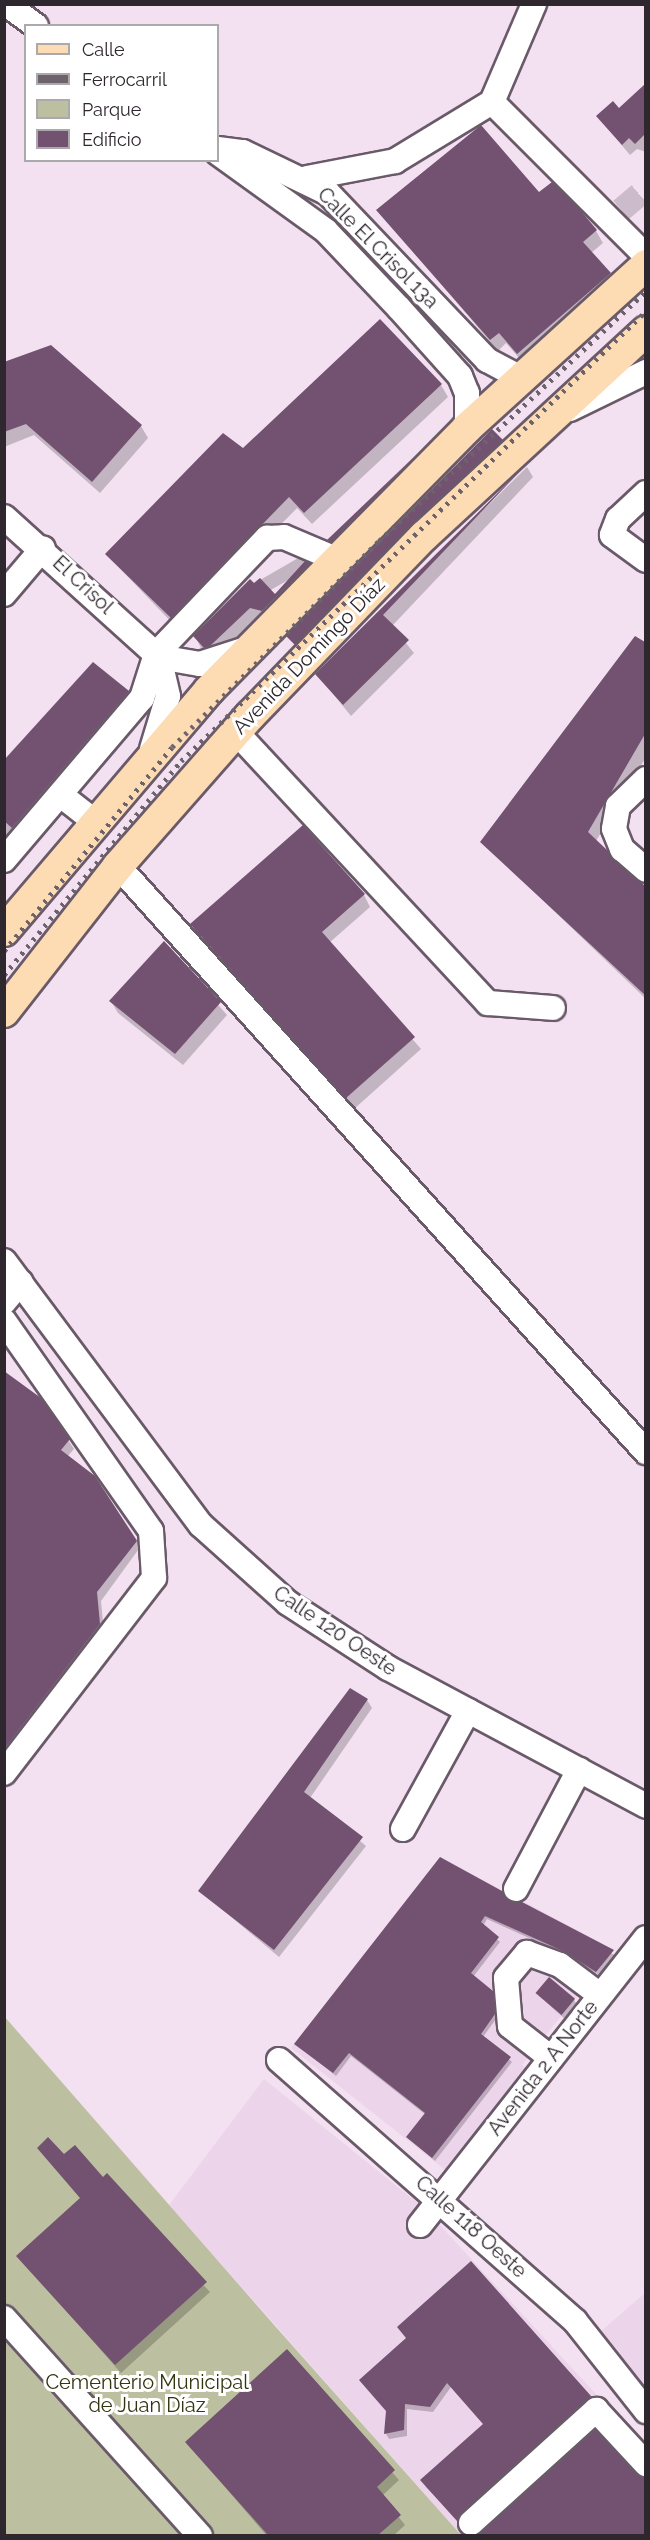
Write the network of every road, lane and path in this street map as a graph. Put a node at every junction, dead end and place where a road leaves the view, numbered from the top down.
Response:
1 (6, 4) edge
2 (534, 4) edge
3 (33, 24) edge
4 (492, 102) junction
5 (219, 151) edge
6 (219, 152) edge
7 (307, 178) junction
8 (645, 256) edge
9 (645, 265) edge
10 (419, 288) junction
11 (399, 308) junction
12 (645, 331) edge
13 (645, 372) edge
14 (520, 378) junction
15 (552, 418) junction
16 (466, 428) junction
17 (645, 493) edge
18 (4, 517) edge
19 (43, 548) junction
20 (338, 560) junction
21 (645, 560) edge
22 (4, 594) edge
23 (258, 641) junction
24 (157, 655) junction
25 (236, 732) junction
26 (149, 755) junction
27 (645, 779) edge
28 (62, 796) junction
29 (94, 821) junction
30 (4, 860) edge
31 (118, 866) junction
32 (645, 870) edge
33 (4, 931) edge
34 (553, 1008) dead end
35 (4, 1012) edge
36 (4, 1261) edge
37 (21, 1282) junction
38 (4, 1302) edge
39 (4, 1321) edge
40 (645, 1452) edge
41 (468, 1711) junction
42 (579, 1770) junction
43 (4, 1773) edge
44 (645, 1806) edge
45 (403, 1829) dead end
46 (516, 1889) dead end
47 (645, 1938) edge
48 (600, 1995) junction
49 (551, 2058) junction
50 (279, 2060) dead end
51 (443, 2200) junction
52 (420, 2225) dead end
53 (4, 2319) edge
54 (645, 2411) edge
55 (645, 2464) edge
56 (471, 2523) dead end
57 (200, 2535) edge

1 - 3 street
2 - 4 street
4 - 7 street
4 - 8 street
5 - 7 street, Calle El Crisol 13a
6 - 11 street, Calle El Crisol 13a
7 - 10 street, Calle El Crisol 13a
9 - 14 main road
10 - 11 street
10 - 14 street, Calle El Crisol 13a
11 - 16 street, Calle El Crisol 13a
12 - 15 main road, Avenida Domingo Díaz
13 - 15 street
14 - 16 main road
15 - 25 main road, Avenida Domingo Díaz
16 - 20 main road
17 - 21 street
18 - 19 street, El Crisol
19 - 22 street
19 - 24 street, El Crisol
20 - 23 main road
20 - 24 street
23 - 24 street
23 - 26 main road
24 - 26 street
24 - 28 street
25 - 31 main road, Avenida Domingo Díaz
25 - 34 street
26 - 29 main road
27 - 32 street
28 - 29 street
28 - 30 street
29 - 33 main road
31 - 35 main road, Avenida Domingo Díaz
31 - 40 street
36 - 37 street, Calle 120 Oeste
37 - 38 street
37 - 41 street, Calle 120 Oeste
39 - 43 street
41 - 42 street, Calle 120 Oeste
41 - 45 street
42 - 44 street, Calle 120 Oeste
42 - 46 street
47 - 48 street, Avenida 2 A Norte
48 - 49 street, Avenida 2 A Norte
48 - 49 street
49 - 51 street, Avenida 2 A Norte
50 - 51 street, Calle 118 Oeste
51 - 52 street, Avenida 2 A Norte
51 - 54 street, Calle 118 Oeste
53 - 57 street
55 - 56 street

